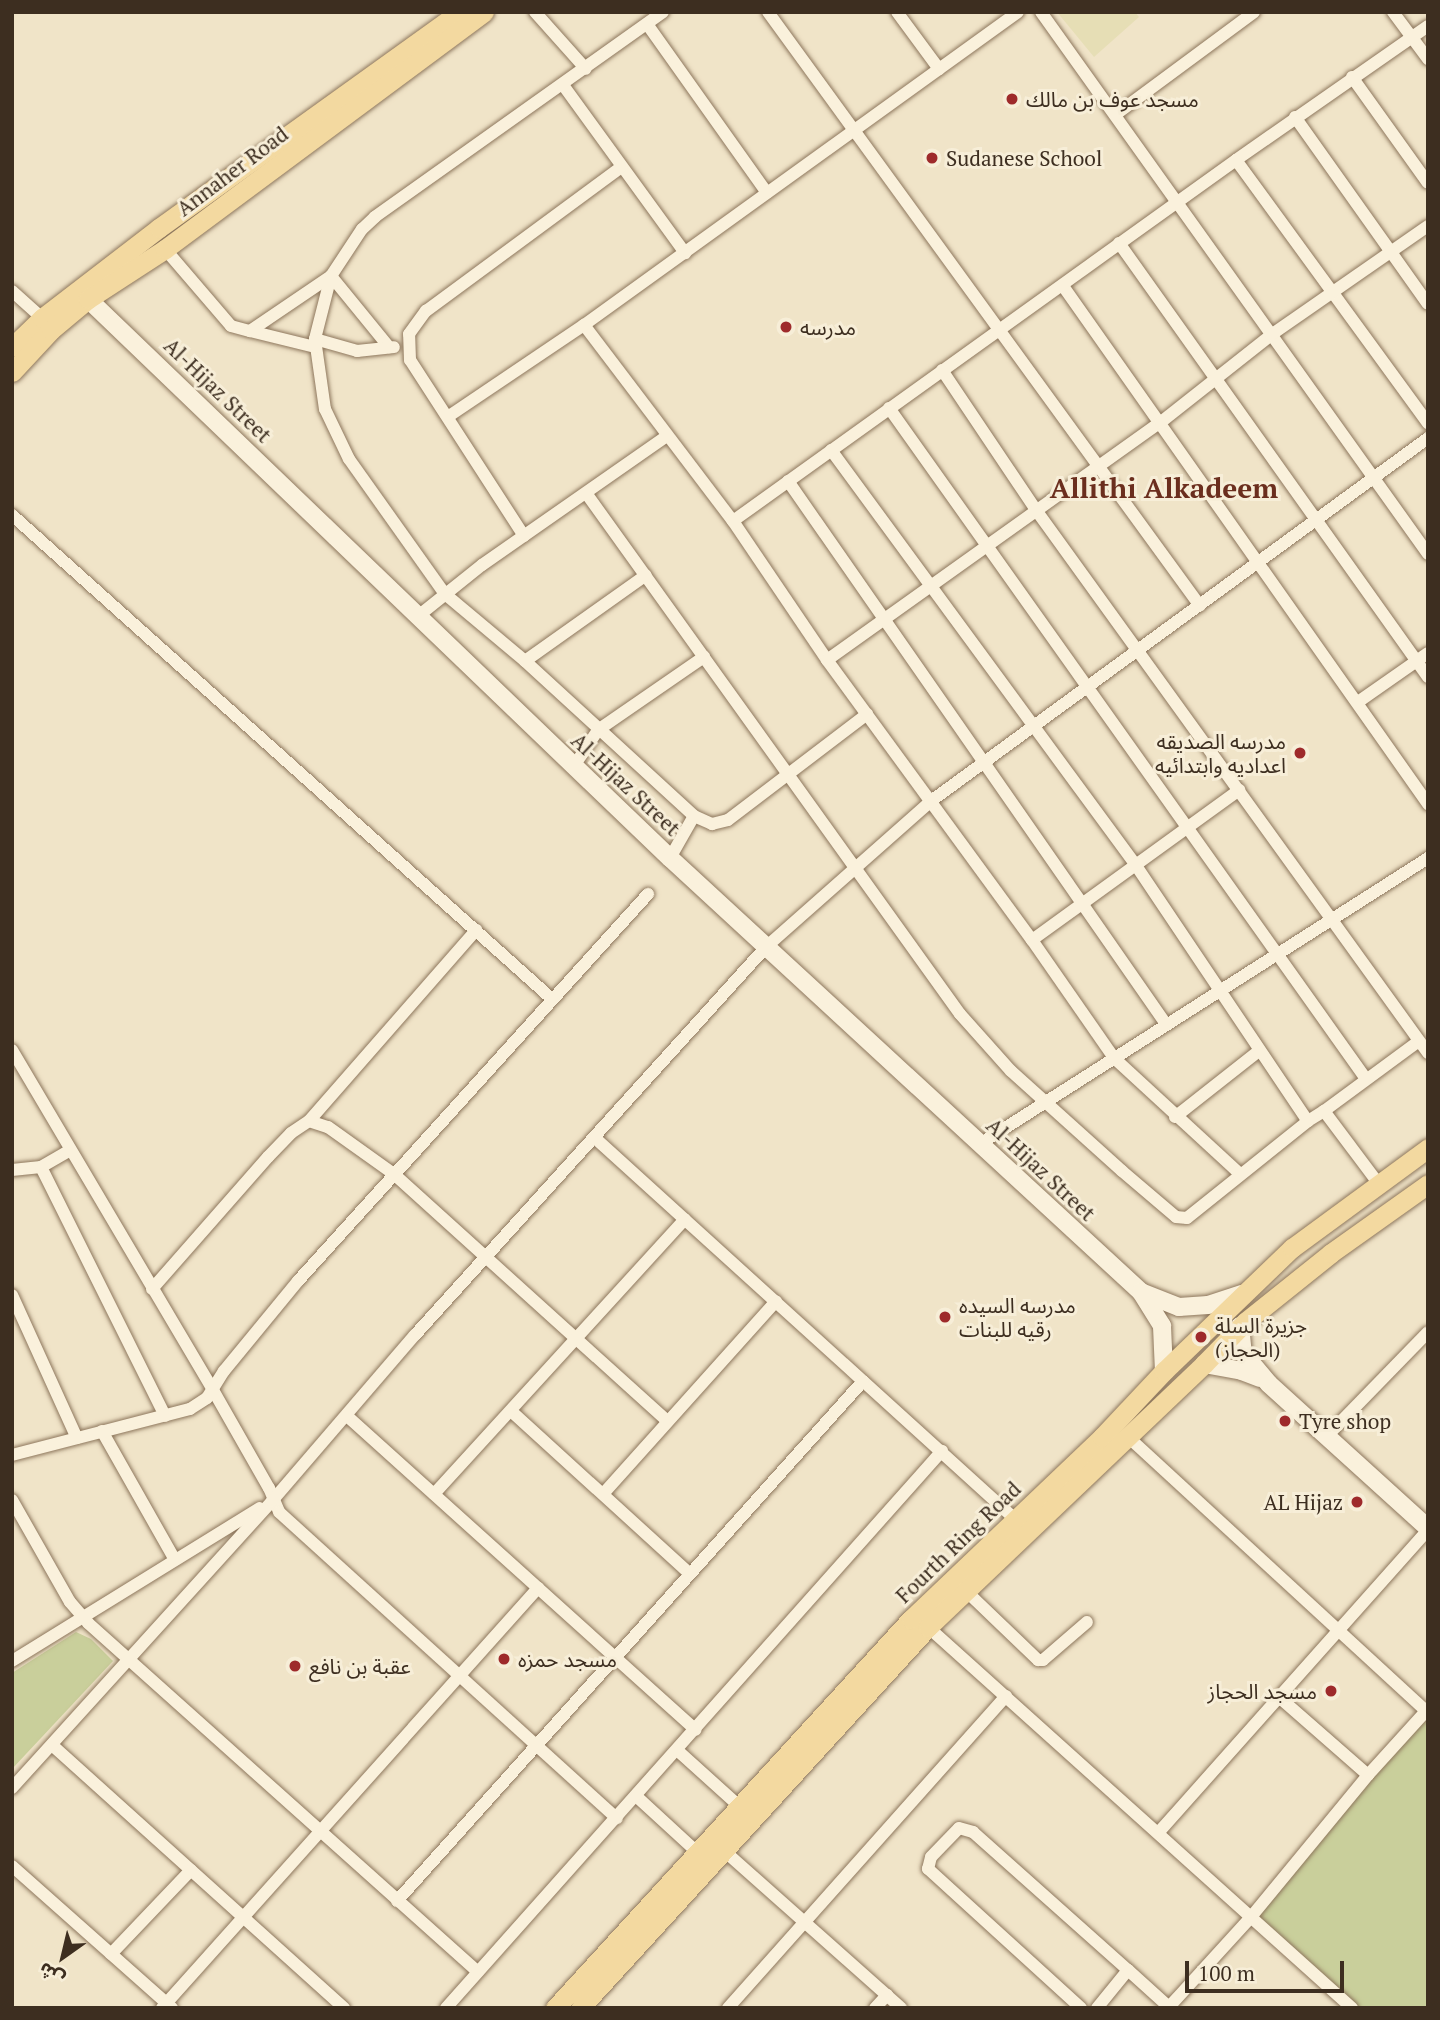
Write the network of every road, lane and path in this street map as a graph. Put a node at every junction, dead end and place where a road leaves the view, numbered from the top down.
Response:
1 (460, 12) edge
2 (484, 12) edge
3 (535, 12) edge
4 (663, 12) edge
5 (768, 12) edge
6 (897, 12) edge
7 (1018, 12) edge
8 (1041, 12) edge
9 (1254, 12) edge
10 (1393, 12) edge
11 (646, 24) junction
12 (1428, 26) edge
13 (1412, 37) junction
14 (1428, 60) edge
15 (586, 69) junction
16 (939, 69) junction
17 (1352, 77) junction
18 (563, 85) junction
19 (1115, 115) junction
20 (1294, 117) junction
21 (855, 132) junction
22 (1236, 160) junction
23 (621, 167) junction
24 (1428, 183) edge
25 (767, 193) junction
26 (1176, 201) junction
27 (1428, 226) edge
28 (1119, 243) junction
29 (165, 248) junction
30 (1390, 251) junction
31 (685, 253) junction
32 (331, 276) junction
33 (1063, 286) junction
34 (12, 291) edge
35 (1333, 292) junction
36 (88, 299) junction
37 (1428, 304) edge
38 (42, 318) junction
39 (584, 325) junction
40 (999, 330) junction
41 (250, 331) junction
42 (1270, 335) junction
43 (315, 343) junction
44 (408, 345) junction
45 (12, 347) edge
46 (389, 347) junction
47 (942, 370) junction
48 (12, 372) edge
49 (1217, 378) junction
50 (889, 408) junction
51 (449, 416) junction
52 (1161, 422) junction
53 (1428, 423) edge
54 (667, 436) junction
55 (1428, 438) edge
56 (831, 450) junction
57 (1097, 466) junction
58 (1374, 478) junction
59 (788, 481) junction
60 (586, 493) junction
61 (1036, 510) junction
62 (12, 515) edge
63 (733, 521) junction
64 (1318, 521) junction
65 (524, 536) junction
66 (986, 547) junction
67 (1428, 554) edge
68 (1259, 563) junction
69 (646, 575) junction
70 (931, 587) junction
71 (445, 594) junction
72 (1200, 606) junction
73 (417, 617) junction
74 (884, 620) junction
75 (1140, 650) junction
76 (1428, 653) edge
77 (704, 657) junction
78 (827, 660) junction
79 (525, 661) junction
80 (1417, 661) junction
81 (1428, 677) edge
82 (1088, 687) junction
83 (1358, 702) junction
84 (867, 714) junction
85 (1032, 727) junction
86 (598, 730) junction
87 (985, 760) junction
88 (573, 766) junction
89 (789, 775) junction
90 (1239, 790) junction
91 (931, 801) junction
92 (1428, 804) edge
93 (694, 816) junction
94 (1186, 827) junction
95 (670, 858) junction
96 (1428, 858) edge
97 (1135, 864) junction
98 (854, 868) junction
99 (649, 894) dead end
100 (1083, 903) junction
101 (1333, 920) junction
102 (476, 930) junction
103 (1032, 940) junction
104 (766, 947) junction
105 (1278, 954) junction
106 (1220, 992) junction
107 (552, 999) junction
108 (1166, 1024) junction
109 (1419, 1041) junction
110 (12, 1050) edge
111 (1259, 1051) junction
112 (1428, 1053) edge
113 (1114, 1058) junction
114 (1366, 1079) junction
115 (1048, 1103) junction
116 (1324, 1111) junction
117 (1175, 1116) junction
118 (309, 1121) junction
119 (1308, 1121) junction
120 (595, 1138) junction
121 (980, 1144) junction
122 (1428, 1148) edge
123 (71, 1150) junction
124 (41, 1167) junction
125 (12, 1170) edge
126 (1240, 1174) junction
127 (395, 1175) junction
128 (1378, 1183) junction
129 (1428, 1184) edge
130 (685, 1219) junction
131 (485, 1258) junction
132 (152, 1289) junction
133 (1141, 1292) junction
134 (1242, 1294) junction
135 (12, 1295) edge
136 (776, 1301) junction
137 (1240, 1326) junction
138 (1428, 1332) edge
139 (574, 1340) junction
140 (1204, 1364) junction
141 (1164, 1371) junction
142 (863, 1381) junction
143 (1269, 1384) junction
144 (213, 1390) junction
145 (511, 1411) junction
146 (165, 1416) junction
147 (347, 1416) junction
148 (667, 1421) junction
149 (102, 1431) junction
150 (1127, 1436) junction
151 (1326, 1437) junction
152 (77, 1438) junction
153 (942, 1451) junction
154 (12, 1455) edge
155 (434, 1494) junction
156 (603, 1494) junction
157 (12, 1500) edge
158 (272, 1501) junction
159 (1015, 1519) junction
160 (1428, 1529) edge
161 (175, 1560) junction
162 (689, 1573) junction
163 (538, 1588) junction
164 (966, 1591) junction
165 (83, 1617) junction
166 (1087, 1622) dead end
167 (929, 1627) junction
168 (1340, 1632) junction
169 (614, 1657) junction
170 (131, 1659) junction
171 (12, 1661) edge
172 (459, 1675) junction
173 (1006, 1696) junction
174 (1280, 1698) junction
175 (1427, 1712) edge
176 (696, 1730) junction
177 (536, 1744) junction
178 (52, 1745) junction
179 (677, 1750) junction
180 (1368, 1775) junction
181 (12, 1788) edge
182 (636, 1796) junction
183 (739, 1806) junction
184 (617, 1818) junction
185 (318, 1832) junction
186 (1158, 1833) junction
187 (710, 1847) junction
188 (12, 1866) edge
189 (191, 1870) junction
190 (397, 1901) junction
191 (242, 1916) junction
192 (1251, 1917) junction
193 (804, 1922) junction
194 (111, 1954) junction
195 (1128, 1970) junction
196 (478, 1972) junction
197 (887, 1995) junction
198 (167, 2006) edge
199 (1169, 2007) edge
200 (344, 2008) edge
201 (446, 2008) edge
202 (555, 2008) edge
203 (580, 2008) edge
204 (728, 2008) edge
205 (875, 2008) edge
206 (901, 2008) edge
207 (1080, 2008) edge
208 (1097, 2008) edge
209 (1352, 2008) edge

1 - 38 main road, Annaher Road
2 - 29 main road, Annaher Road
3 - 15 street
4 - 11 street
5 - 21 street
6 - 16 street
7 - 16 street
8 - 19 street
9 - 19 street
10 - 13 street
11 - 15 street
11 - 25 street
12 - 13 street
13 - 14 street
13 - 17 street
15 - 18 street
16 - 21 street
17 - 20 street
17 - 24 street
18 - 23 street
18 - 32 street
19 - 26 street
20 - 22 street
20 - 30 street
21 - 25 street
21 - 40 street
22 - 26 street
22 - 35 street
23 - 31 street
23 - 44 street
25 - 31 street
26 - 28 street
26 - 42 street
27 - 30 street
28 - 33 street
28 - 49 street
29 - 36 main road, Annaher Road
29 - 41 street
30 - 35 street
30 - 37 street
31 - 39 street
32 - 41 street
32 - 43 street
32 - 46 street
33 - 40 street
33 - 52 street
34 - 38 street
35 - 42 street
35 - 53 street
36 - 48 main road, Annaher Road
36 - 73 main road, Al-Hijaz Street
38 - 45 main road, Annaher Road
39 - 51 street
39 - 54 street
40 - 47 street
40 - 57 street
41 - 43 street
42 - 49 street
42 - 58 street
43 - 46 street
43 - 71 street
44 - 46 street
44 - 51 street
47 - 50 street
47 - 61 street
49 - 52 street
49 - 64 street
50 - 56 street
50 - 66 street
51 - 65 street
52 - 57 street
52 - 68 street
54 - 60 street
54 - 63 street
55 - 58 street
56 - 59 street
56 - 70 street
57 - 61 street
57 - 72 street
58 - 64 street
58 - 67 street
59 - 63 street
59 - 74 street
60 - 65 street
60 - 69 street
61 - 66 street
61 - 75 street
62 - 102 street
63 - 78 street
64 - 68 street
64 - 80 street
65 - 71 street
66 - 70 street
66 - 82 street
68 - 72 street
68 - 83 street
69 - 77 street
69 - 79 street
70 - 74 street
70 - 85 street
71 - 73 street
71 - 79 street
72 - 75 street
73 - 88 main road, Al-Hijaz Street
74 - 78 street
74 - 87 street
75 - 82 street
75 - 90 street
76 - 80 street
77 - 86 street
77 - 89 street
78 - 84 street
79 - 86 street
80 - 81 street
80 - 83 street
82 - 85 street
82 - 94 street
83 - 92 street
84 - 89 street
84 - 91 street
85 - 87 street
85 - 97 street
86 - 88 street
86 - 93 street
87 - 91 street
87 - 100 street
88 - 95 main road, Al-Hijaz Street
89 - 93 street
89 - 98 street
90 - 94 street
90 - 101 street
91 - 98 street
91 - 103 street
93 - 95 street
94 - 97 street
94 - 105 street
95 - 104 main road, Al-Hijaz Street
96 - 101 street
97 - 100 street
97 - 106 street
98 - 104 street
98 - 115 street
99 - 107 street
100 - 103 street
100 - 108 street
101 - 105 street
101 - 109 street
102 - 107 street
102 - 118 street
103 - 113 street
104 - 120 street
104 - 121 main road, Al-Hijaz Street
105 - 106 street
105 - 114 street
106 - 108 street
106 - 111 street
107 - 127 street
108 - 113 street
109 - 112 street
109 - 114 street
110 - 123 street
111 - 117 street
111 - 119 street
113 - 115 street
113 - 117 street
114 - 116 street
115 - 121 street
115 - 126 street
116 - 119 street
116 - 128 street
117 - 126 street
118 - 127 street
118 - 132 street
119 - 126 street
120 - 130 street
120 - 131 street
121 - 133 main road, Al-Hijaz Street
122 - 128 main road, Fourth Ring Road
123 - 124 street
123 - 132 street
124 - 125 street
124 - 146 street
127 - 131 street
127 - 144 street
128 - 134 main road, Fourth Ring Road
129 - 137 main road, Fourth Ring Road
130 - 136 street
130 - 139 street
131 - 139 street
131 - 147 street
132 - 144 street
133 - 134 main road, Al-Hijaz Street
133 - 141 main road, Al-Hijaz Street
134 - 141 main road, Fourth Ring Road
135 - 152 street
136 - 142 street
136 - 148 street
137 - 140 main road, Fourth Ring Road
137 - 143 main road
138 - 151 street
139 - 145 street
139 - 148 street
140 - 143 main road
140 - 150 main road, Fourth Ring Road
141 - 159 main road, Fourth Ring Road
142 - 153 street
142 - 162 street
143 - 151 main road
144 - 146 street
144 - 158 street
145 - 155 street
145 - 156 street
146 - 149 street
147 - 155 street
147 - 158 street
148 - 156 street
149 - 152 street
149 - 161 street
150 - 164 main road, Fourth Ring Road
150 - 168 street
151 - 160 main road
152 - 154 street
153 - 159 street
153 - 176 street
155 - 163 street
156 - 162 street
157 - 165 street
158 - 161 street
158 - 170 street
158 - 172 street
159 - 183 main road, Fourth Ring Road
160 - 168 street
161 - 165 street
162 - 169 street
163 - 169 street
163 - 172 street
164 - 166 street
164 - 167 main road, Fourth Ring Road
165 - 170 street
165 - 171 street
167 - 173 street
167 - 187 main road, Fourth Ring Road
168 - 174 street
168 - 175 street
169 - 176 street
169 - 177 street
170 - 178 street
170 - 185 street
172 - 177 street
172 - 185 street
173 - 186 street
173 - 193 street
174 - 180 street
174 - 186 street
175 - 180 street
176 - 179 street
177 - 184 street
177 - 190 street
178 - 181 street
178 - 189 street
179 - 182 street
179 - 183 street
180 - 192 street
182 - 184 street
182 - 187 street
183 - 187 main road, Fourth Ring Road
184 - 196 street
185 - 190 street
185 - 191 street
186 - 192 street
187 - 193 street
187 - 202 main road, Fourth Ring Road
187 - 203 main road, Fourth Ring Road
188 - 194 street
189 - 191 street
189 - 194 street
190 - 196 street
191 - 198 street
191 - 200 street
192 - 199 street
192 - 209 street
193 - 197 street
193 - 204 street
194 - 198 street
195 - 199 street
195 - 207 street
195 - 208 street
196 - 201 street
197 - 205 street
197 - 206 street

